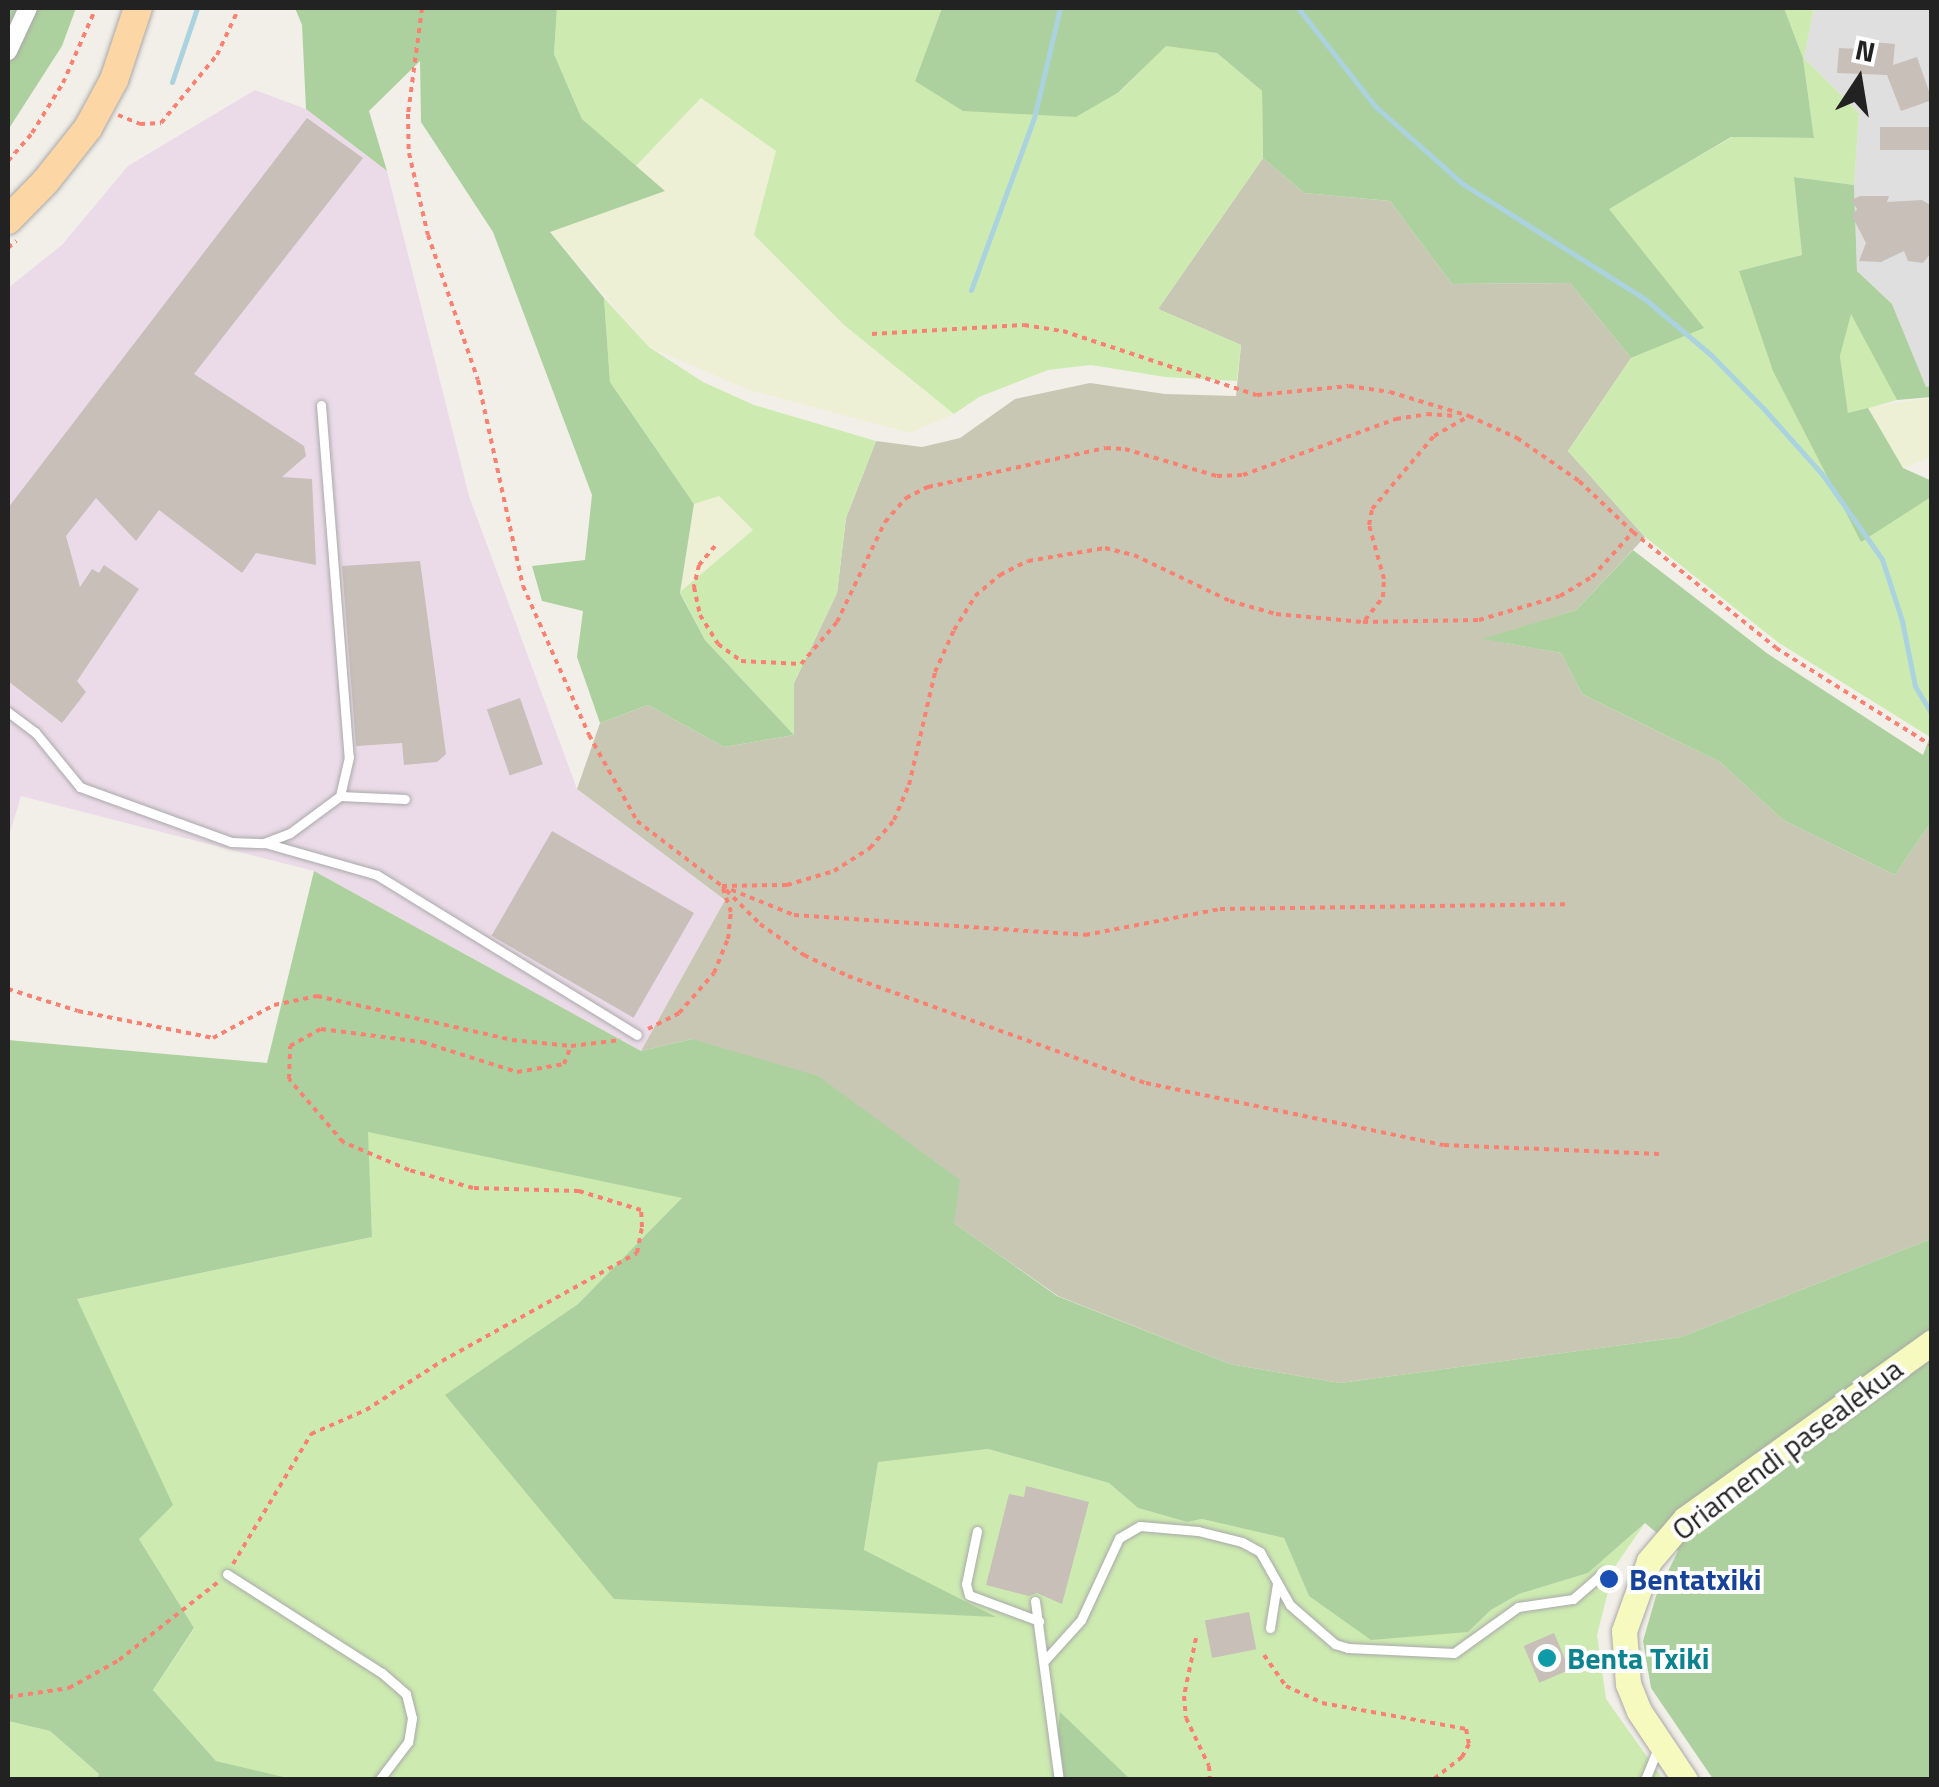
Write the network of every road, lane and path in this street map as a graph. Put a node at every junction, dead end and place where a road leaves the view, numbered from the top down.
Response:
1 (28, 8) edge
2 (96, 8) edge
3 (138, 8) edge
4 (238, 8) edge
5 (422, 8) edge
6 (8, 51) edge
7 (100, 107) junction
8 (8, 161) edge
9 (8, 220) edge
10 (872, 334) dead end
11 (321, 406) dead end
12 (1469, 416) junction
13 (1634, 532) junction
14 (715, 546) dead end
15 (1364, 622) junction
16 (8, 712) edge
17 (1932, 746) edge
18 (340, 796) junction
19 (406, 799) dead end
20 (264, 843) junction
21 (722, 886) junction
22 (1565, 904) dead end
23 (8, 988) edge
24 (637, 1035) junction
25 (571, 1046) junction
26 (1659, 1154) dead end
27 (1932, 1342) edge
28 (978, 1532) dead end
29 (1603, 1573) dead end
30 (227, 1574) junction
31 (1277, 1582) junction
32 (1035, 1601) dead end
33 (1039, 1622) junction
34 (1270, 1628) dead end
35 (1196, 1638) dead end
36 (1264, 1655) dead end
37 (1044, 1660) junction
38 (8, 1697) edge
39 (1659, 1744) junction
40 (378, 1780) edge
41 (1059, 1780) edge
42 (1210, 1780) edge
43 (1433, 1780) edge
44 (1645, 1780) edge
45 (1685, 1780) edge

1 - 6 street
2 - 8 path
3 - 7 main road
4 - 7 path
5 - 21 path
7 - 9 main road
10 - 12 path
11 - 18 lane
12 - 13 path
12 - 14 path
12 - 15 path
13 - 15 path
13 - 17 path
15 - 21 path
16 - 20 lane
18 - 19 lane
18 - 20 lane
20 - 24 lane
21 - 22 path
21 - 24 path
21 - 26 path
23 - 25 path
24 - 25 path
25 - 30 path
27 - 39 main road, Oriamendi pasealekua
28 - 33 lane
29 - 31 lane
30 - 38 path
30 - 40 lane
31 - 34 lane
31 - 37 lane
32 - 33 lane
33 - 37 lane
35 - 42 path
36 - 43 path
37 - 41 lane
39 - 44 lane
39 - 45 main road, Oriamendi pasealekua

